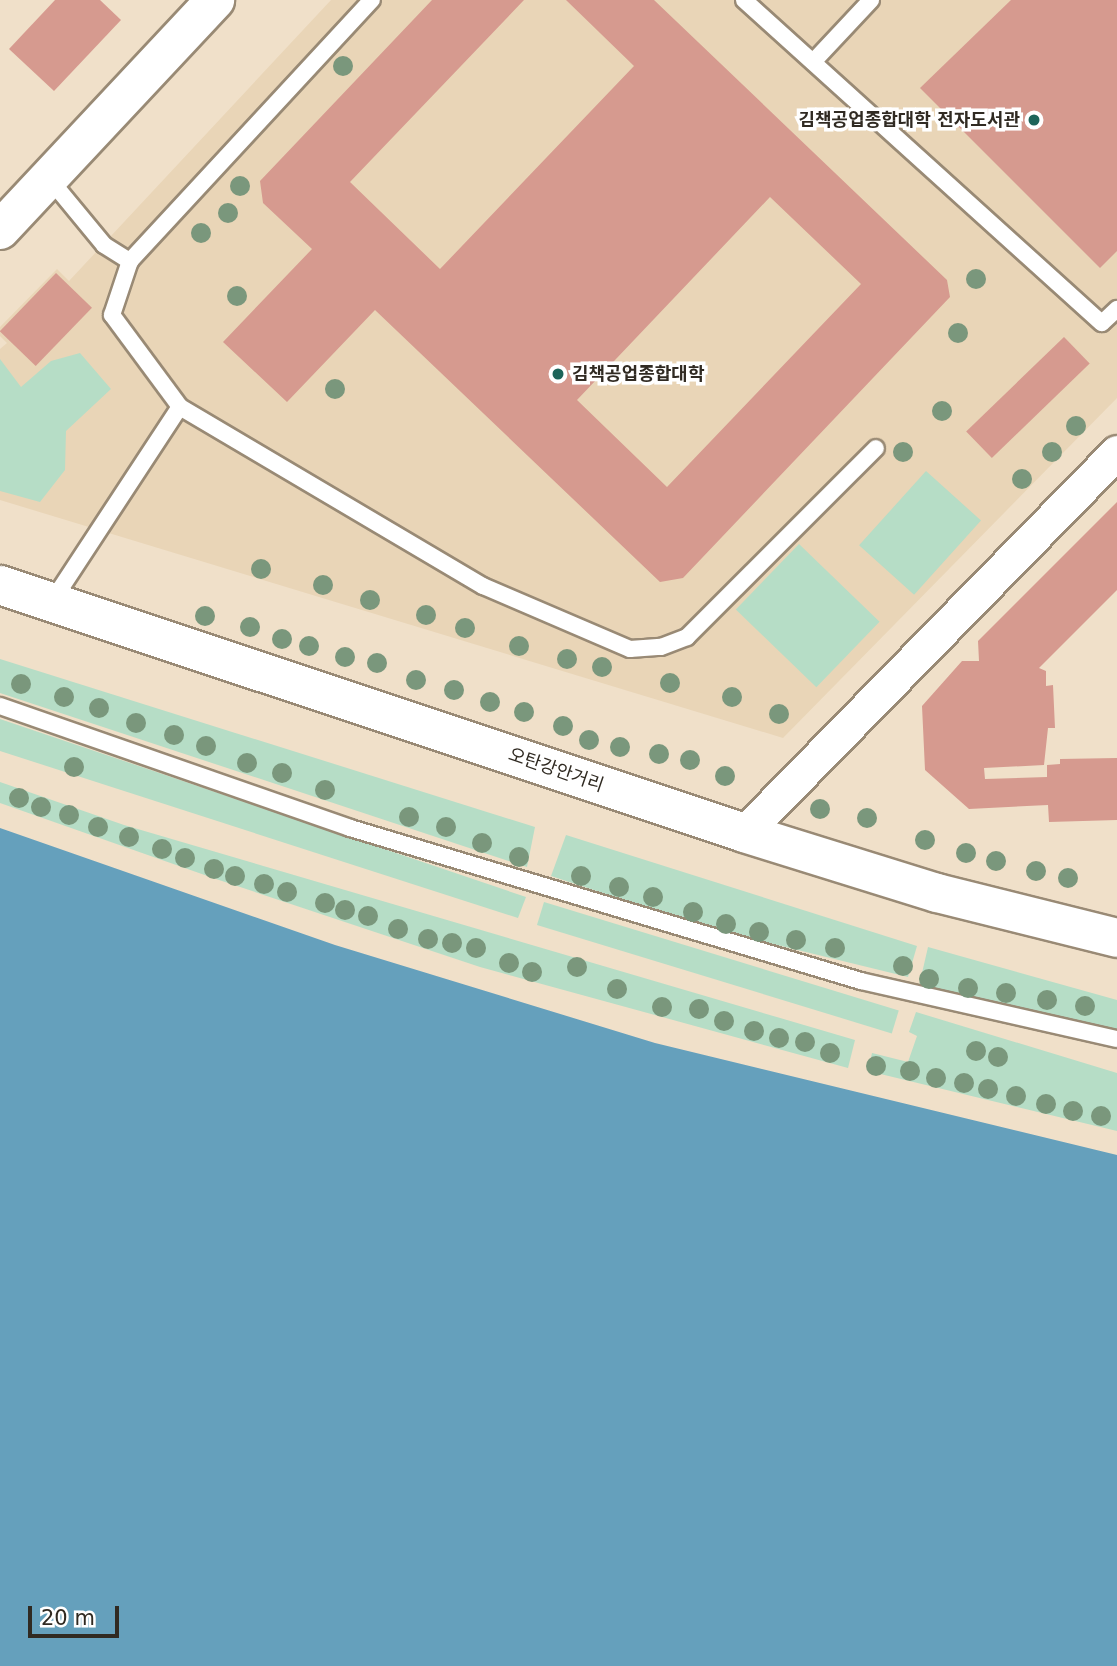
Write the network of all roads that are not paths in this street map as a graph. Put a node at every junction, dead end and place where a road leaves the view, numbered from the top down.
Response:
1 (215, 0) edge
2 (372, 0) edge
3 (744, 0) edge
4 (871, 0) edge
5 (813, 62) junction
6 (48, 177) junction
7 (0, 230) edge
8 (130, 261) junction
9 (1117, 309) edge
10 (180, 407) junction
11 (876, 448) dead end
12 (1117, 452) edge
13 (0, 584) edge
14 (53, 600) junction
15 (0, 706) edge
16 (744, 833) junction
17 (1117, 938) edge
18 (1117, 1039) edge

1 - 6 main road
2 - 8 lane
3 - 5 lane
4 - 5 lane
5 - 9 lane
6 - 7 main road
6 - 8 lane
8 - 10 lane
10 - 11 lane
10 - 14 lane
12 - 16 street
13 - 14 main road, 오탄강안거리
14 - 16 main road, 오탄강안거리
15 - 18 lane
16 - 17 main road, 오탄강안거리

